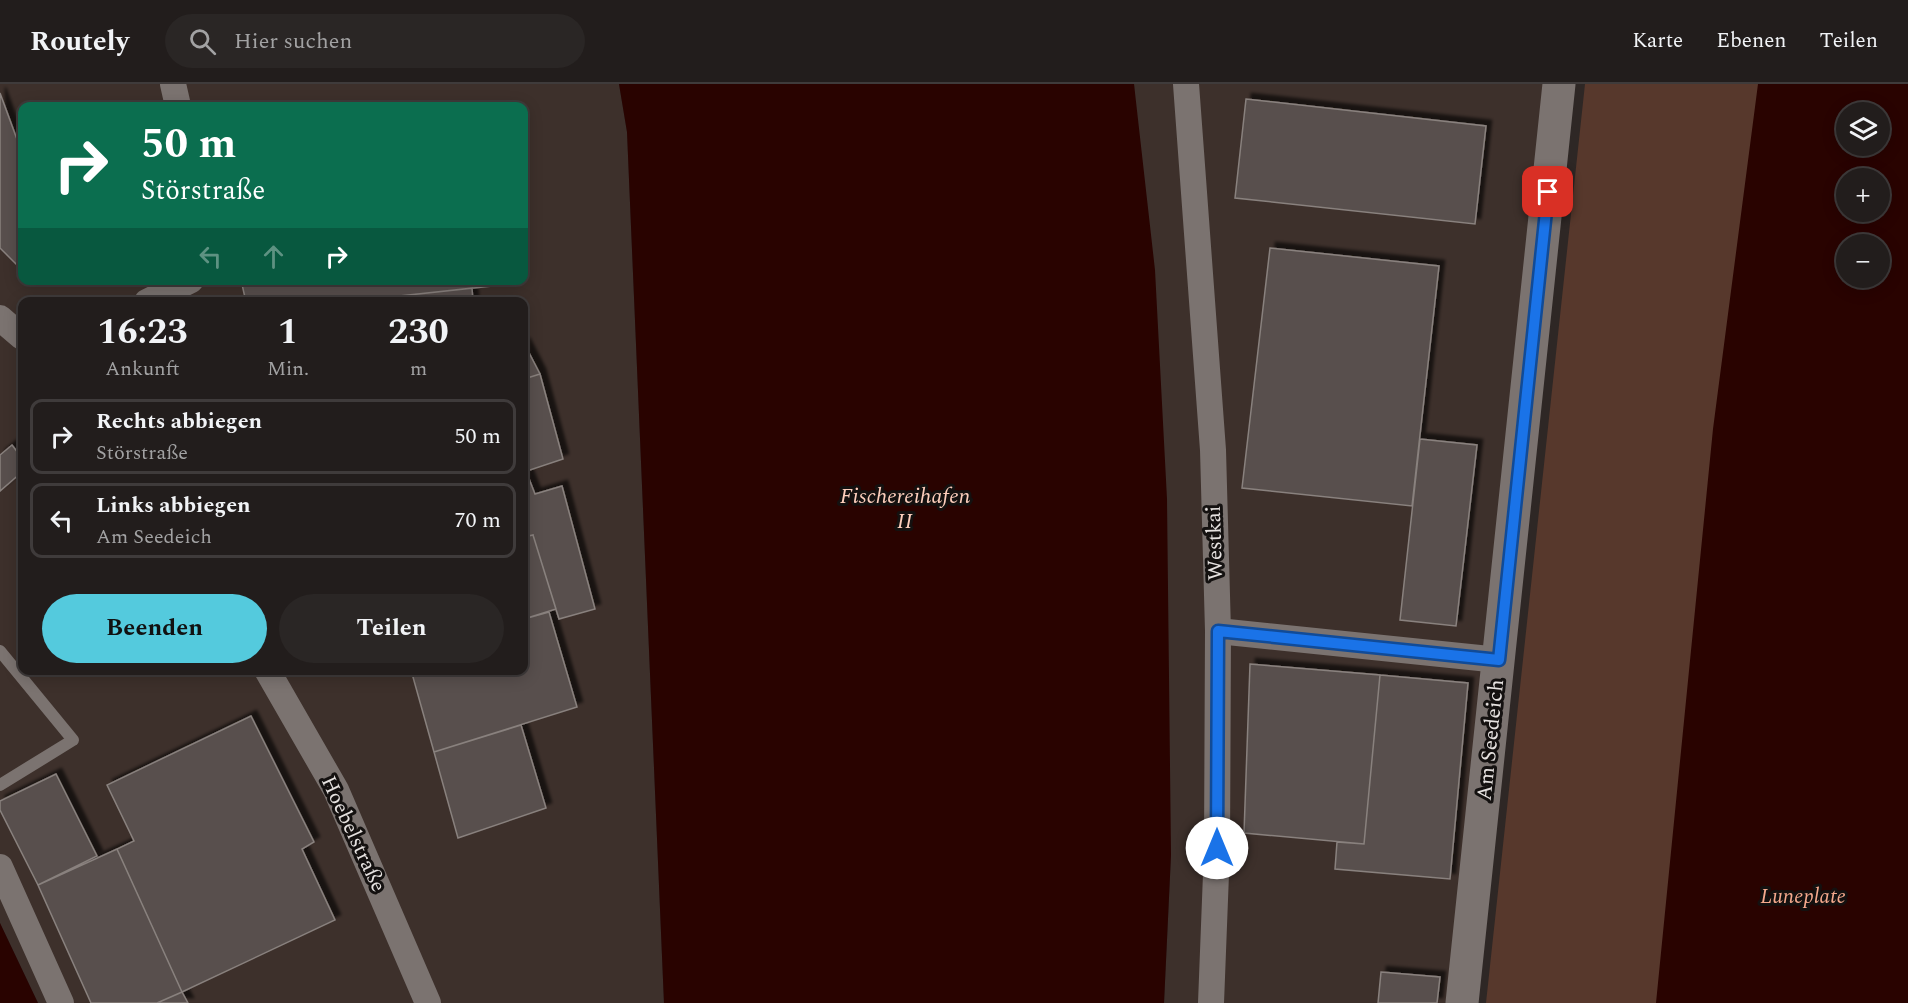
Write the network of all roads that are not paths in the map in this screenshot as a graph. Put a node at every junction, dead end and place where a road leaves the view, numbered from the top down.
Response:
1 (173, 84) edge
2 (1186, 84) edge
3 (1559, 84) edge
4 (177, 102) edge
5 (181, 285) edge
6 (157, 297) edge
7 (0, 318) edge
8 (18, 334) edge
9 (1218, 631) junction
10 (0, 651) edge
11 (1499, 660) junction
12 (18, 673) edge
13 (19, 675) edge
14 (270, 675) edge
15 (0, 785) edge
16 (0, 867) edge
17 (61, 1003) edge
18 (428, 1003) edge
19 (1211, 1003) edge
20 (1462, 1003) edge

1 - 4 street
2 - 9 street, Westkai
3 - 11 street, Am Seedeich
5 - 6 street
7 - 8 street
9 - 11 street
9 - 19 street, Westkai
10 - 12 lane
11 - 20 street, Am Seedeich
13 - 15 lane
14 - 18 street, Hoebelstraße
16 - 17 street

